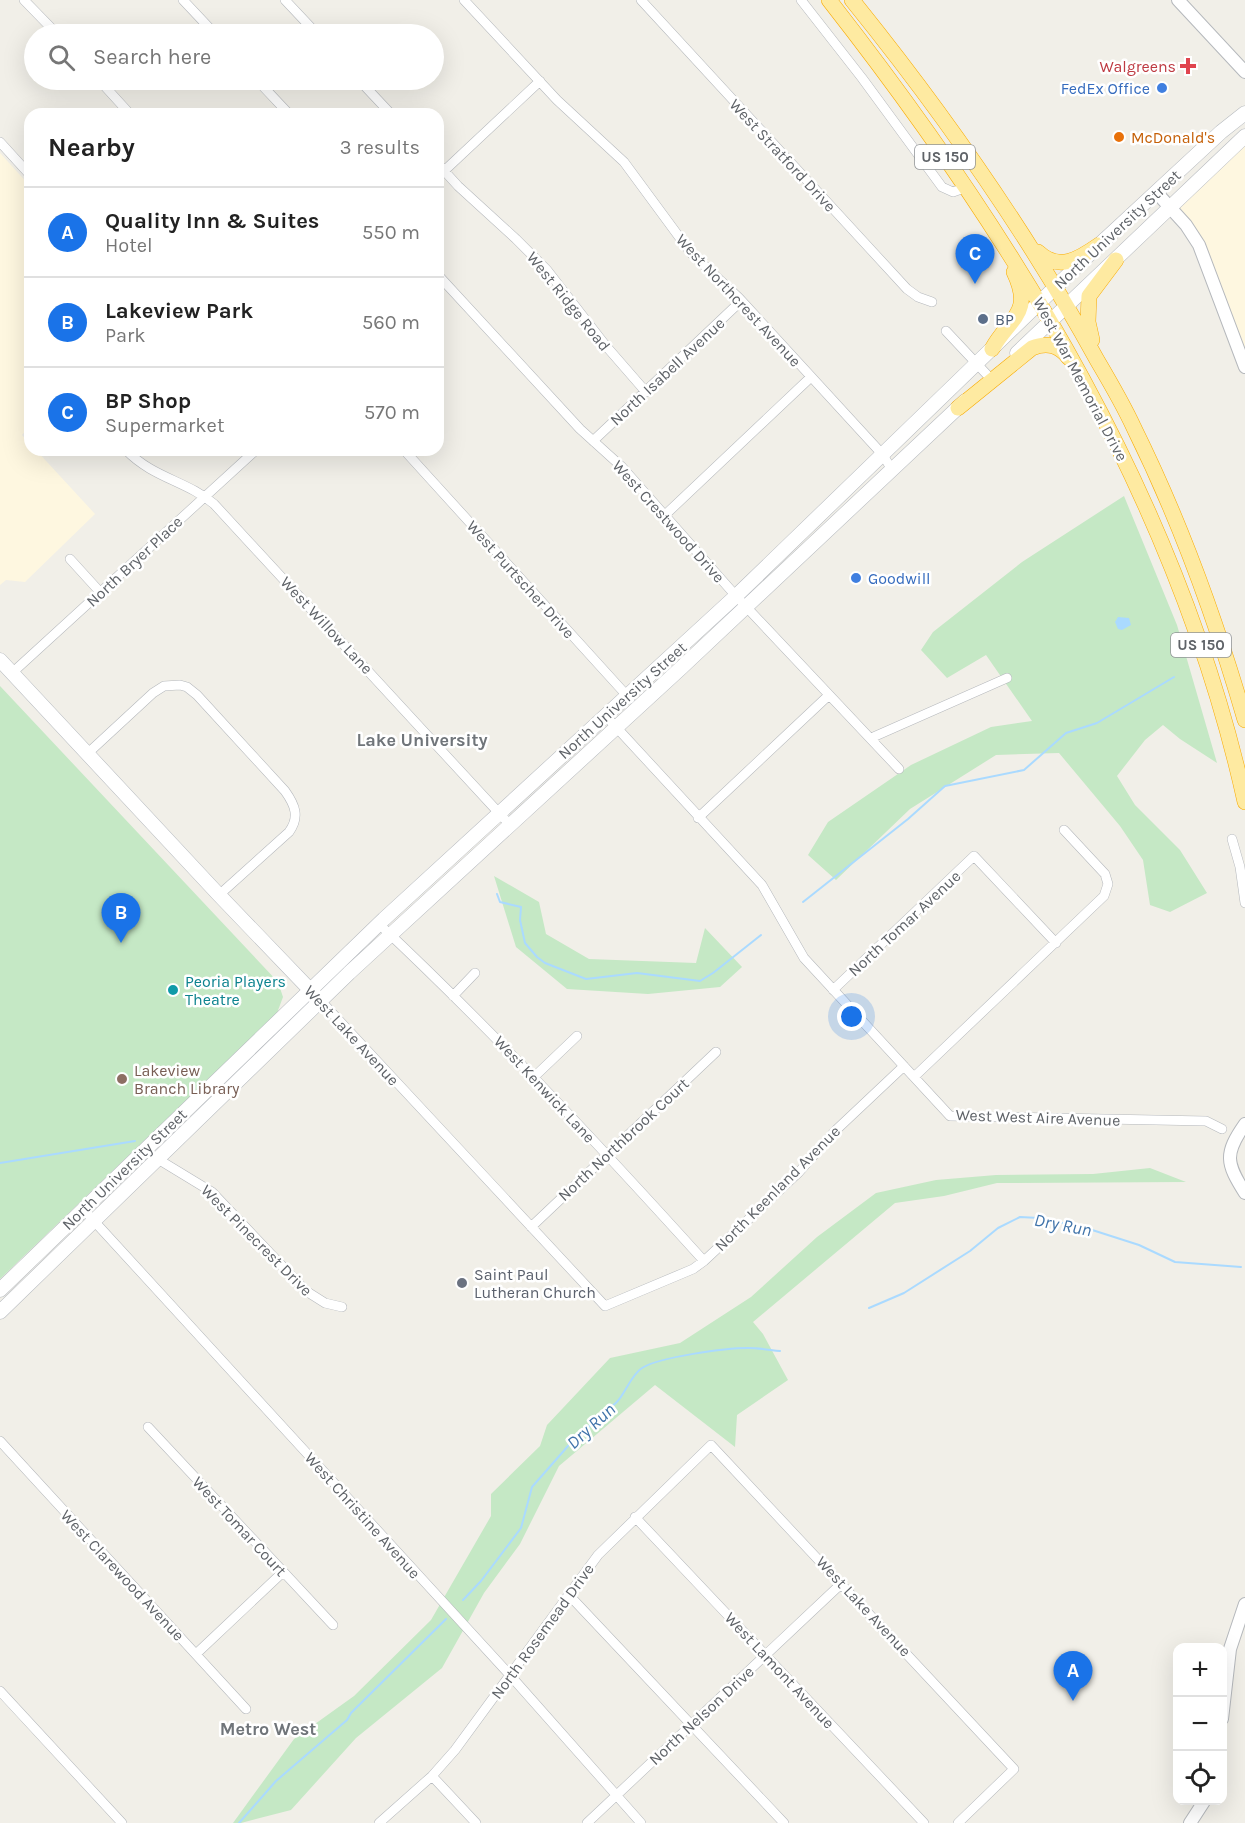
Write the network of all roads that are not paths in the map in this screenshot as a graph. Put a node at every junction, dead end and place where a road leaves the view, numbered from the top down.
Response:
1 (24, 0) edge
2 (183, 0) edge
3 (285, 0) edge
4 (464, 0) edge
5 (641, 0) edge
6 (801, 0) edge
7 (830, 0) edge
8 (852, 0) edge
9 (1178, 0) edge
10 (47, 24) edge
11 (206, 24) edge
12 (308, 24) edge
13 (1245, 72) edge
14 (540, 81) junction
15 (108, 90) edge
16 (266, 90) edge
17 (369, 90) edge
18 (125, 108) edge
19 (283, 108) edge
20 (386, 108) edge
21 (1245, 113) edge
22 (1245, 136) edge
23 (1216, 137) junction
24 (0, 142) edge
25 (444, 164) edge
26 (24, 168) edge
27 (444, 170) edge
28 (966, 188) junction
29 (1156, 192) junction
30 (1170, 208) junction
31 (1025, 236) junction
32 (1099, 245) junction
33 (1116, 260) junction
34 (444, 281) edge
35 (1056, 286) junction
36 (741, 301) junction
37 (932, 302) dead end
38 (1040, 302) junction
39 (1068, 306) junction
40 (1051, 321) junction
41 (946, 331) dead end
42 (992, 349) junction
43 (977, 364) junction
44 (1078, 367) junction
45 (1245, 367) edge
46 (812, 377) junction
47 (991, 379) junction
48 (646, 392) junction
49 (958, 408) joint
50 (1132, 424) junction
51 (593, 441) junction
52 (882, 455) junction
53 (133, 456) edge
54 (249, 456) edge
55 (409, 456) edge
56 (892, 470) junction
57 (205, 496) junction
58 (665, 515) junction
59 (70, 559) dead end
60 (100, 592) junction
61 (741, 601) junction
62 (0, 660) edge
63 (12, 673) junction
64 (1007, 678) dead end
65 (627, 695) junction
66 (829, 695) junction
67 (638, 707) junction
68 (605, 715) junction
69 (1245, 720) edge
70 (617, 728) junction
71 (870, 738) junction
72 (87, 754) junction
73 (899, 769) dead end
74 (1245, 802) edge
75 (498, 813) junction
76 (698, 818) junction
77 (510, 825) junction
78 (1064, 830) dead end
79 (1232, 839) dead end
80 (219, 896) junction
81 (1245, 903) edge
82 (379, 924) junction
83 (391, 934) junction
84 (1056, 943) junction
85 (475, 973) dead end
86 (310, 990) junction
87 (833, 990) junction
88 (453, 996) junction
89 (321, 1001) junction
90 (577, 1036) dead end
91 (716, 1052) dead end
92 (904, 1066) junction
93 (534, 1077) junction
94 (914, 1077) junction
95 (1245, 1124) edge
96 (1222, 1129) dead end
97 (143, 1150) junction
98 (607, 1154) junction
99 (157, 1158) junction
100 (1245, 1193) edge
101 (83, 1209) junction
102 (94, 1221) junction
103 (531, 1227) junction
104 (704, 1261) junction
105 (0, 1290) edge
106 (605, 1306) joint
107 (342, 1307) dead end
108 (0, 1311) edge
109 (148, 1427) dead end
110 (0, 1442) edge
111 (711, 1445) joint
112 (635, 1517) junction
113 (283, 1572) junction
114 (842, 1583) junction
115 (568, 1594) junction
116 (1245, 1604) edge
117 (333, 1625) dead end
118 (196, 1654) junction
119 (765, 1654) junction
120 (509, 1674) junction
121 (0, 1691) edge
122 (1224, 1697) edge
123 (246, 1709) dead end
124 (691, 1725) junction
125 (432, 1776) junction
126 (615, 1795) junction
127 (1202, 1805) edge
128 (122, 1823) edge
129 (379, 1823) edge
130 (476, 1823) edge
131 (587, 1823) edge
132 (641, 1823) edge
133 (784, 1823) edge
134 (924, 1823) edge
135 (958, 1823) edge
136 (1190, 1823) edge

1 - 10 street
2 - 11 street
3 - 12 street
4 - 14 street, West Northcrest Avenue
5 - 37 street, West Stratford Drive
6 - 28 street
7 - 28 highway, West War Memorial Drive / US 150
8 - 31 highway, West War Memorial Drive / US 150
9 - 13 street
14 - 25 street
14 - 36 street, West Northcrest Avenue
15 - 18 street
16 - 19 street
17 - 20 street
21 - 23 main road, North University Street
22 - 30 main road, North University Street
23 - 29 main road, North University Street
23 - 30 main road
24 - 26 street
27 - 48 street, West Ridge Road
28 - 38 highway, West War Memorial Drive / US 150
28 - 42 highway
29 - 30 street
29 - 32 main road, North University Street
30 - 33 main road, North University Street
30 - 45 street
31 - 32 highway
31 - 35 highway, West War Memorial Drive / US 150
32 - 35 main road, North University Street
33 - 39 main road, North University Street
33 - 50 highway
34 - 51 street, West Crestwood Drive
35 - 38 main road, North University Street
35 - 39 highway, West War Memorial Drive / US 150
36 - 46 street, West Northcrest Avenue
36 - 48 street, North Isabell Avenue
38 - 40 highway, West War Memorial Drive / US 150
38 - 42 main road, North University Street
39 - 40 main road, North University Street
39 - 50 highway, West War Memorial Drive / US 150
40 - 44 highway, West War Memorial Drive / US 150
40 - 47 main road, North University Street
41 - 43 street
42 - 43 main road, North University Street
43 - 47 street
43 - 52 main road, North University Street
44 - 47 highway
44 - 74 highway, West War Memorial Drive / US 150
46 - 52 street, West Northcrest Avenue
46 - 58 street
47 - 49 highway
48 - 51 street, North Isabell Avenue
49 - 56 main road, North University Street
50 - 69 highway, West War Memorial Drive / US 150
51 - 58 street, West Crestwood Drive
52 - 56 street, West Northcrest Avenue
52 - 61 main road, North University Street
53 - 57 street, West Willow Lane
54 - 57 street, North Bryer Place
55 - 65 street, West Purtscher Drive
56 - 61 main road, North University Street
57 - 60 street, North Bryer Place
57 - 75 street, West Willow Lane
58 - 61 street, West Crestwood Drive
59 - 60 street
60 - 63 street, North Bryer Place
61 - 65 main road, North University Street
61 - 66 street, West Crestwood Drive
61 - 67 main road, North University Street
62 - 63 main road, West Lake Avenue
63 - 72 main road, West Lake Avenue
64 - 71 street
65 - 67 street, West Purtscher Drive
65 - 68 main road, North University Street
66 - 71 street, West Crestwood Drive
66 - 76 street
67 - 70 main road, North University Street
68 - 70 street, West West Aire Avenue
68 - 75 main road, North University Street
70 - 76 street, West West Aire Avenue
70 - 77 main road, North University Street
71 - 73 street, West Crestwood Drive
72 - 80 main road, West Lake Avenue
72 - 80 street
75 - 77 street, West Willow Lane
75 - 82 main road, North University Street
76 - 87 street, West West Aire Avenue
77 - 83 main road, North University Street
78 - 84 street
79 - 81 street
80 - 86 main road, West Lake Avenue
82 - 83 street, West Kenwick Lane
82 - 86 main road, North University Street
83 - 88 street, West Kenwick Lane
83 - 89 main road, North University Street
84 - 87 street, North Tomar Avenue
84 - 94 street
85 - 88 street
86 - 89 main road, West Lake Avenue
86 - 97 main road, North University Street
87 - 92 street, West West Aire Avenue
88 - 93 street, West Kenwick Lane
89 - 99 main road, North University Street
89 - 103 street, West Lake Avenue
90 - 93 street
91 - 98 street, North Northbrook Court
92 - 94 street, West West Aire Avenue
92 - 104 street, North Keenland Avenue
93 - 98 street, West Kenwick Lane
94 - 96 street, West West Aire Avenue
95 - 100 street
97 - 99 street, West Pinecrest Drive
97 - 101 main road, North University Street
98 - 103 street, North Northbrook Court
98 - 104 street, West Kenwick Lane
99 - 102 main road, North University Street
99 - 107 street, West Pinecrest Drive
101 - 102 street, West Christine Avenue
101 - 105 main road, North University Street
102 - 108 main road, North University Street
102 - 120 street, West Christine Avenue
103 - 106 street, West Lake Avenue
104 - 106 street, North Keenland Avenue
109 - 113 street, West Tomar Court
110 - 118 street, West Clarewood Avenue
111 - 112 street, North Rosemead Drive
111 - 114 street, West Lake Avenue
112 - 115 street, North Rosemead Drive
112 - 119 street, West Lamont Avenue
113 - 117 street, West Tomar Court
113 - 118 street
114 - 119 street, North Nelson Drive
114 - 135 street, West Lake Avenue
115 - 120 street, North Rosemead Drive
115 - 124 street
116 - 122 street
118 - 123 street, West Clarewood Avenue
119 - 124 street, North Nelson Drive
119 - 134 street, West Lamont Avenue
120 - 125 street, North Rosemead Drive
120 - 126 street, West Christine Avenue
121 - 128 street
124 - 126 street, North Nelson Drive
124 - 133 street
125 - 129 street, North Rosemead Drive
125 - 130 street
126 - 131 street, North Nelson Drive
126 - 132 street, West Christine Avenue
127 - 136 street

